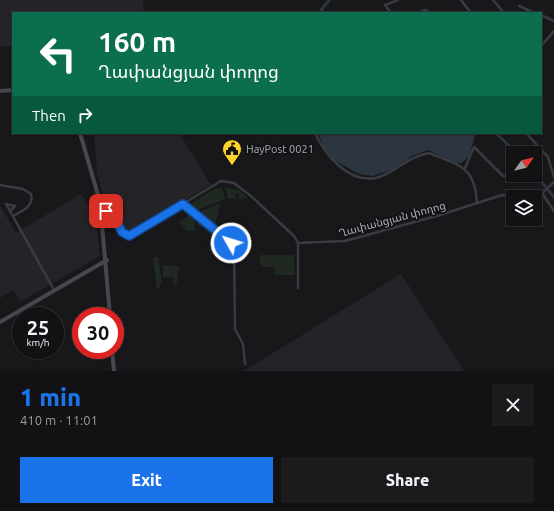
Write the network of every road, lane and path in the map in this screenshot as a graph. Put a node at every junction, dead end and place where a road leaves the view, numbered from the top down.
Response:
1 (398, 0) edge
2 (461, 0) edge
3 (492, 0) edge
4 (519, 6) dead end
5 (390, 12) edge
6 (469, 12) edge
7 (502, 12) edge
8 (533, 12) edge
9 (542, 15) edge
10 (554, 21) edge
11 (554, 31) edge
12 (542, 45) edge
13 (12, 90) edge
14 (0, 91) edge
15 (81, 134) edge
16 (316, 134) edge
17 (527, 134) edge
18 (465, 168) junction
19 (506, 176) dead end
20 (554, 177) edge
21 (553, 183) edge
22 (0, 185) edge
23 (543, 192) junction
24 (477, 203) junction
25 (183, 204) junction
26 (10, 211) dead end
27 (102, 211) junction
28 (554, 211) edge
29 (13, 216) junction
30 (298, 243) junction
31 (106, 259) junction
32 (298, 288) dead end
33 (54, 290) junction
34 (109, 307) edge
35 (0, 321) edge
36 (114, 359) edge
37 (245, 364) dead end
38 (115, 371) edge

1 - 5 street
2 - 6 street
3 - 7 street
4 - 8 street
9 - 10 street
11 - 12 street
13 - 14 street
15 - 27 street
16 - 18 street
17 - 20 street
18 - 19 street
18 - 24 street
21 - 23 street
22 - 29 street
23 - 24 street, Ղափանցյան փողոց
23 - 28 street
24 - 30 street, Ղափանցյան փողոց
25 - 27 street
25 - 30 street
25 - 37 street
26 - 29 street
27 - 31 street
29 - 33 street
30 - 32 street
31 - 33 street
31 - 34 street
33 - 35 street
36 - 38 street

